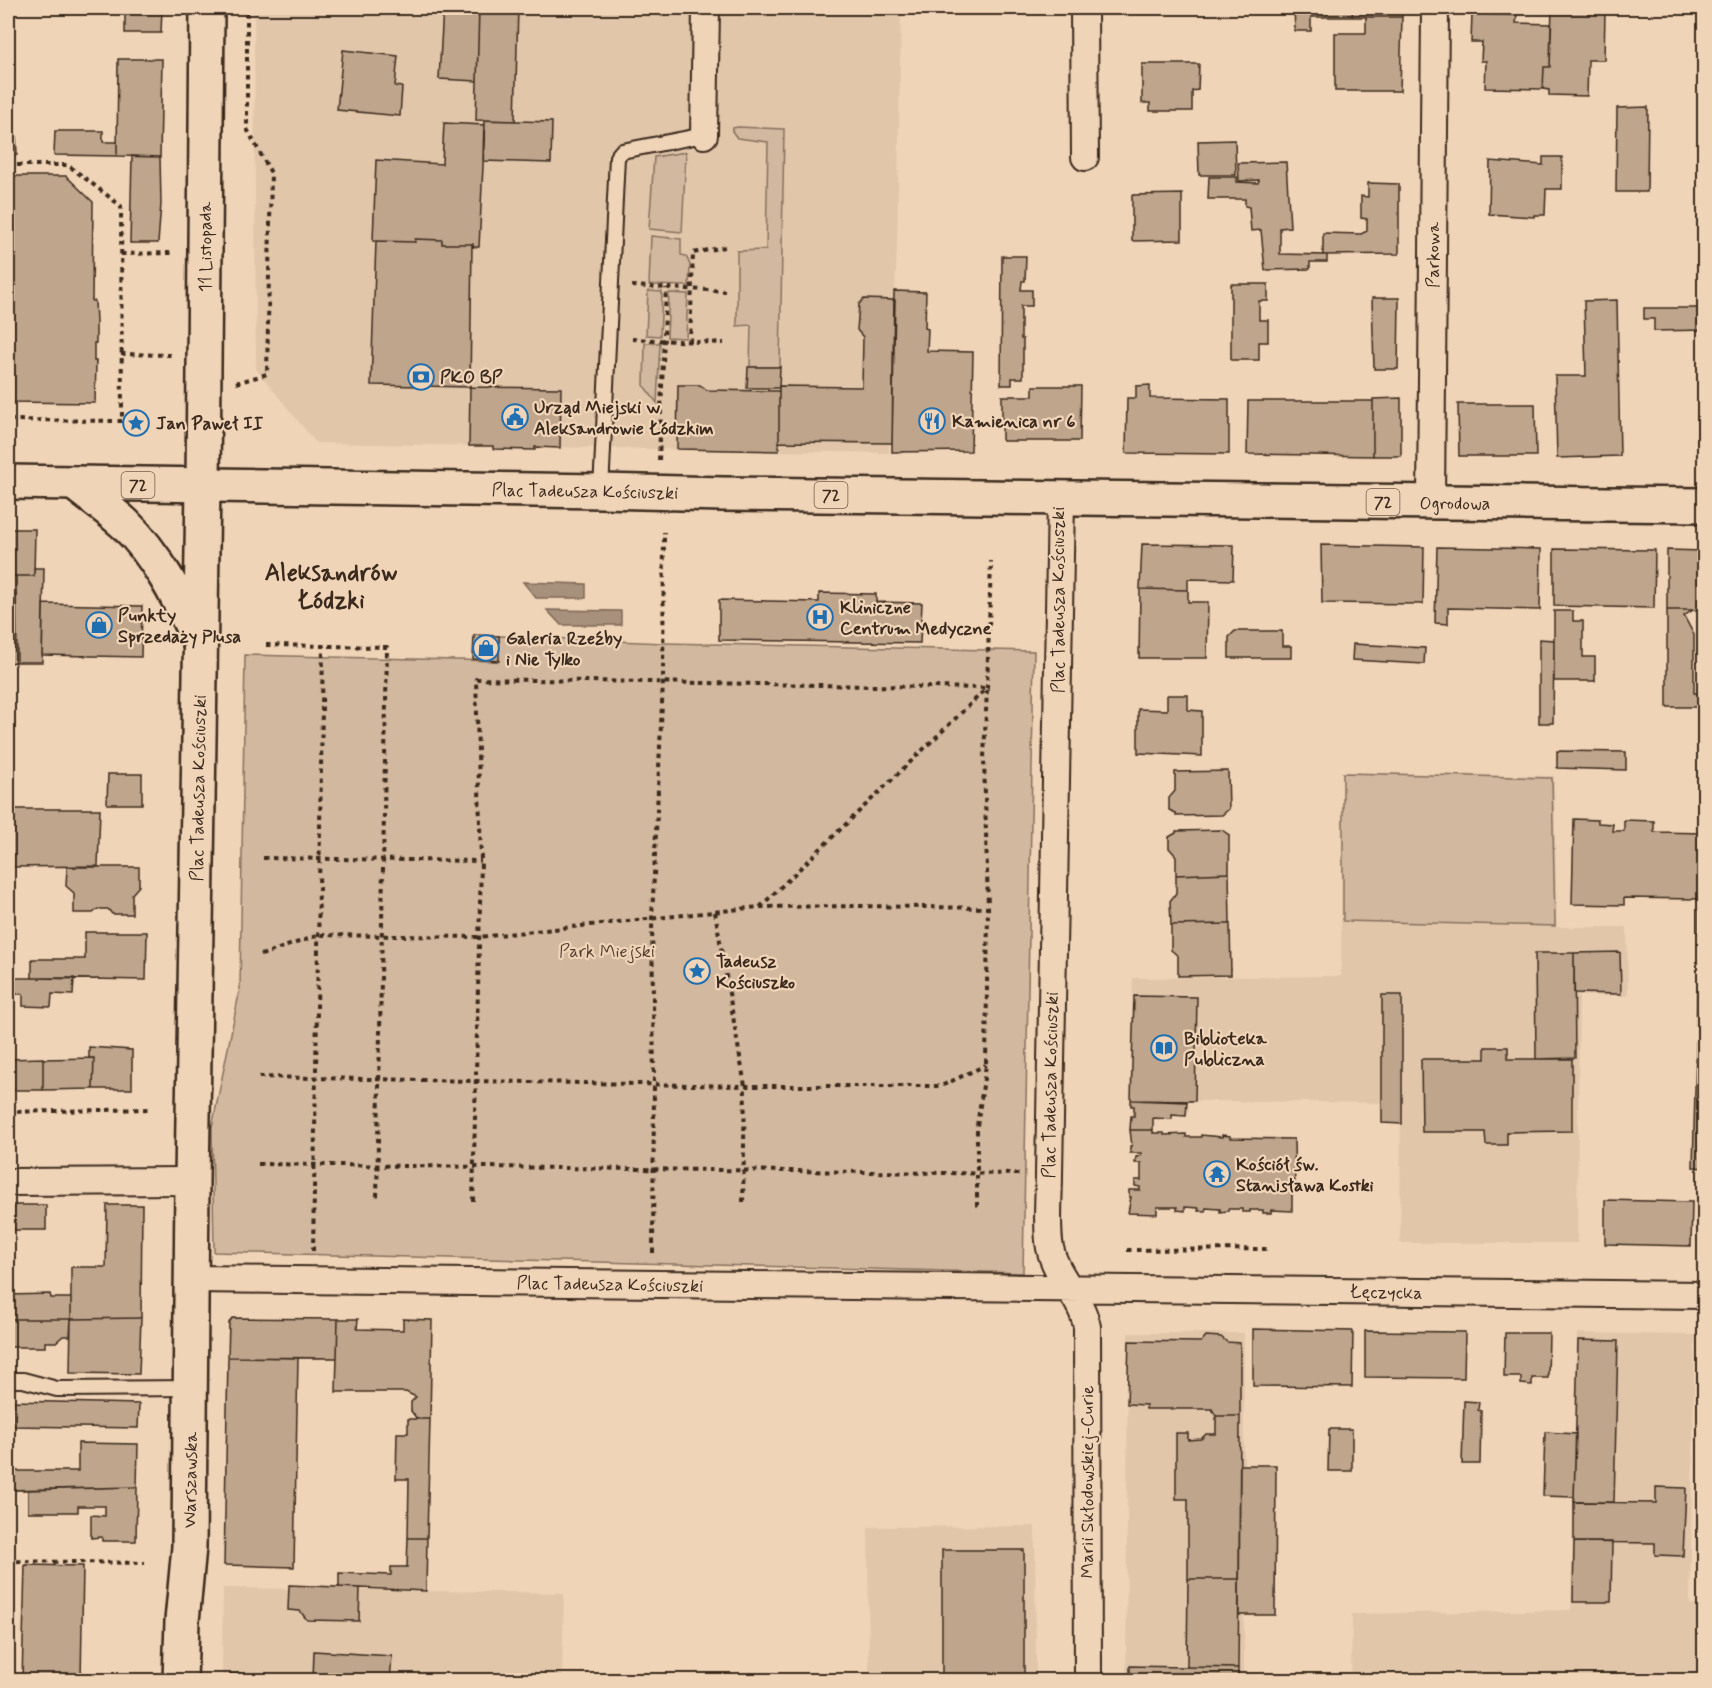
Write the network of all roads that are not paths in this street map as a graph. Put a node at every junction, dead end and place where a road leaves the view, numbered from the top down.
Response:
1 (207, 8) edge
2 (706, 8) edge
3 (1084, 8) edge
4 (1435, 8) edge
5 (704, 135) joint
6 (1084, 157) dead end
7 (8, 482) edge
8 (74, 483) junction
9 (203, 486) junction
10 (601, 490) junction
11 (1060, 499) junction
12 (1431, 502) junction
13 (1704, 504) edge
14 (200, 644) junction
15 (192, 1181) junction
16 (8, 1182) edge
17 (190, 1279) junction
18 (1068, 1288) junction
19 (1704, 1295) edge
20 (8, 1380) edge
21 (191, 1388) junction
22 (180, 1680) edge
23 (1088, 1680) edge

1 - 9 main road, 11 Listopada
2 - 5 street
3 - 6 street
4 - 12 street, Parkowa
5 - 10 lane
7 - 8 main road, 72
8 - 9 main road, 72
8 - 14 main road
9 - 10 main road, Plac Tadeusza Kościuszki / 72
9 - 14 main road, Plac Tadeusza Kościuszki
10 - 11 main road, Plac Tadeusza Kościuszki / 72
11 - 12 main road, Ogrodowa / 72
11 - 18 street, Plac Tadeusza Kościuszki
12 - 13 main road, Ogrodowa / 72
14 - 15 main road, Plac Tadeusza Kościuszki
15 - 16 street
15 - 17 main road, Plac Tadeusza Kościuszki
17 - 18 street, Plac Tadeusza Kościuszki
17 - 21 main road, Warszawska
18 - 19 street, Łęczycka
18 - 23 street, Marii Skłodowskiej-Curie
20 - 21 lane
21 - 22 main road, Warszawska

